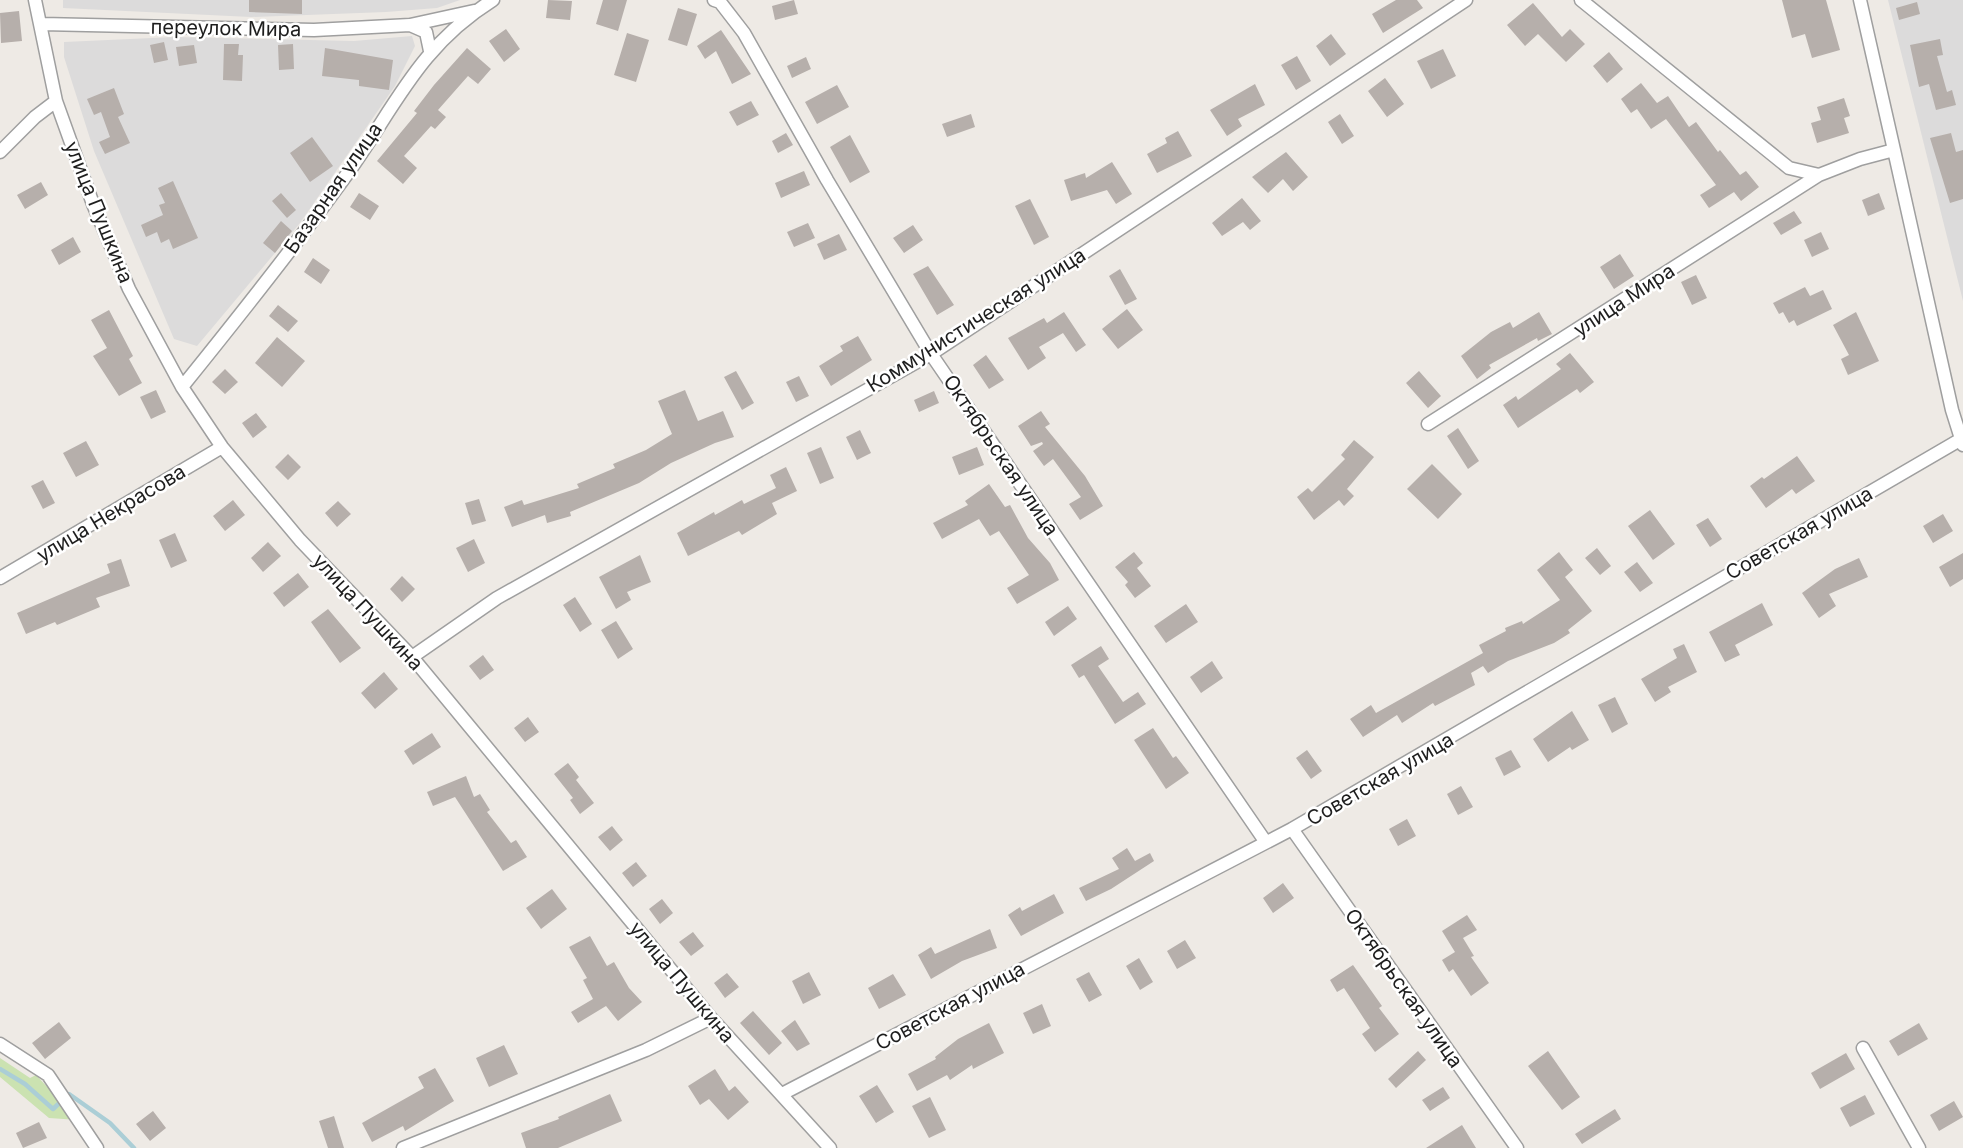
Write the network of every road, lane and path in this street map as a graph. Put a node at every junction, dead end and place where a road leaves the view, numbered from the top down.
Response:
1 (35, 0) edge
2 (493, 0) edge
3 (714, 0) edge
4 (1466, 0) edge
5 (1581, 0) edge
6 (1860, 0) edge
7 (476, 11) junction
8 (42, 24) junction
9 (410, 25) junction
10 (430, 51) junction
11 (56, 101) junction
12 (1894, 150) junction
13 (0, 152) edge
14 (1819, 175) junction
15 (931, 354) junction
16 (182, 387) junction
17 (1428, 424) dead end
18 (1962, 440) edge
19 (222, 447) junction
20 (0, 578) edge
21 (412, 657) junction
22 (1292, 829) junction
23 (1265, 841) junction
24 (711, 1018) junction
25 (0, 1044) edge
26 (1863, 1048) dead end
27 (782, 1094) junction
28 (97, 1148) edge
29 (403, 1148) edge
30 (830, 1148) edge
31 (1517, 1148) edge
32 (1919, 1148) edge

1 - 8 street, улица Пушкина
2 - 7 street, Базарная улица
3 - 15 street, Октябрьская улица
4 - 15 street, Коммунистическая улица
5 - 14 street
6 - 12 street
7 - 9 street, переулок Мира
7 - 10 street, Базарная улица
8 - 9 street, переулок Мира
8 - 11 street, улица Пушкина
9 - 10 street
10 - 16 street, Базарная улица
11 - 13 street
11 - 16 street, улица Пушкина
12 - 14 street, улица Мира
12 - 18 street
14 - 17 street, улица Мира
15 - 21 street, Коммунистическая улица
15 - 23 street, Октябрьская улица
16 - 19 street, улица Пушкина
18 - 22 street, Советская улица
19 - 20 street, улица Некрасова
19 - 21 street, улица Пушкина
21 - 24 street, улица Пушкина
22 - 23 street, Советская улица
22 - 31 street, Октябрьская улица
23 - 27 street, Советская улица
24 - 27 street, улица Пушкина
24 - 29 street
25 - 28 street
26 - 32 street
27 - 30 street, улица Пушкина

